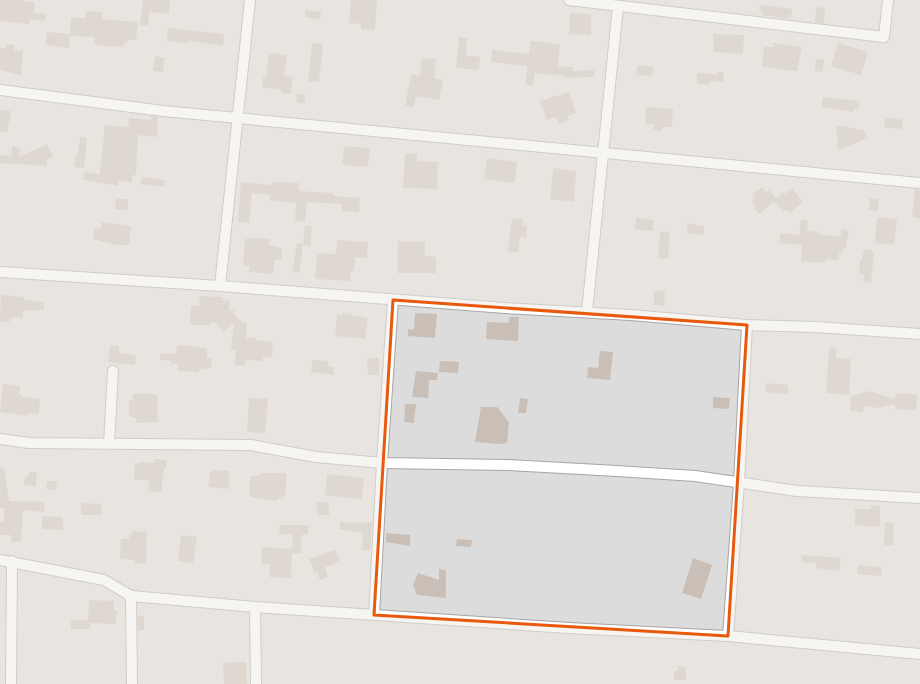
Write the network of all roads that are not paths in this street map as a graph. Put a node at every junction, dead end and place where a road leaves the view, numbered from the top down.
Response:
1 (250, 0) edge
2 (569, 0) edge
3 (888, 0) edge
4 (618, 6) junction
5 (0, 90) edge
6 (238, 118) junction
7 (603, 153) junction
8 (920, 183) edge
9 (0, 272) edge
10 (220, 286) junction
11 (393, 300) junction
12 (588, 312) junction
13 (747, 325) junction
14 (920, 334) edge
15 (113, 371) dead end
16 (0, 439) edge
17 (109, 443) junction
18 (382, 463) junction
19 (739, 483) junction
20 (920, 498) edge
21 (0, 560) edge
22 (12, 562) junction
23 (131, 596) junction
24 (255, 607) junction
25 (374, 615) junction
26 (728, 636) junction
27 (920, 654) edge
28 (11, 684) edge
29 (132, 684) edge
30 (256, 684) edge

1 - 6 street
2 - 4 street
3 - 4 street
4 - 7 street
5 - 6 street
6 - 7 street
6 - 10 street
7 - 8 street
7 - 12 street
9 - 10 street
10 - 11 street
11 - 12 street
11 - 18 street
12 - 13 street
13 - 14 street
13 - 19 street
15 - 17 street
16 - 17 street
17 - 18 street
18 - 19 street
18 - 25 street
19 - 20 street
19 - 26 street
21 - 22 street
22 - 23 street
22 - 28 street
23 - 24 street
23 - 29 street
24 - 25 street
24 - 30 street
25 - 26 street
26 - 27 street

